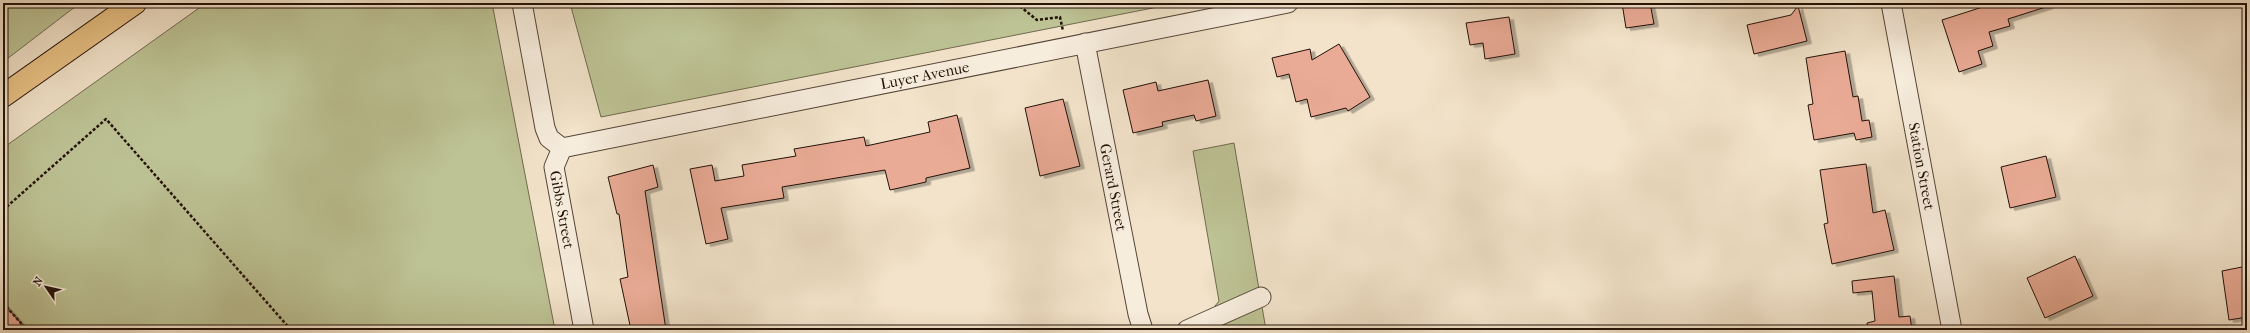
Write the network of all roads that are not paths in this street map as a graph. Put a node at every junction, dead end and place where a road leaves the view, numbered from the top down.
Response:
1 (135, 3) edge
2 (522, 3) edge
3 (1288, 3) edge
4 (1891, 3) edge
5 (1085, 43) junction
6 (3, 96) edge
7 (562, 148) junction
8 (1261, 297) dead end
9 (584, 330) edge
10 (1143, 330) edge
11 (1187, 330) edge
12 (1952, 330) edge

1 - 6 main road
2 - 7 street, Gibbs Street
3 - 5 street, Luyer Avenue
4 - 12 street, Station Street
5 - 7 street, Luyer Avenue
5 - 10 street, Gerard Street
7 - 9 street, Gibbs Street
8 - 11 street

